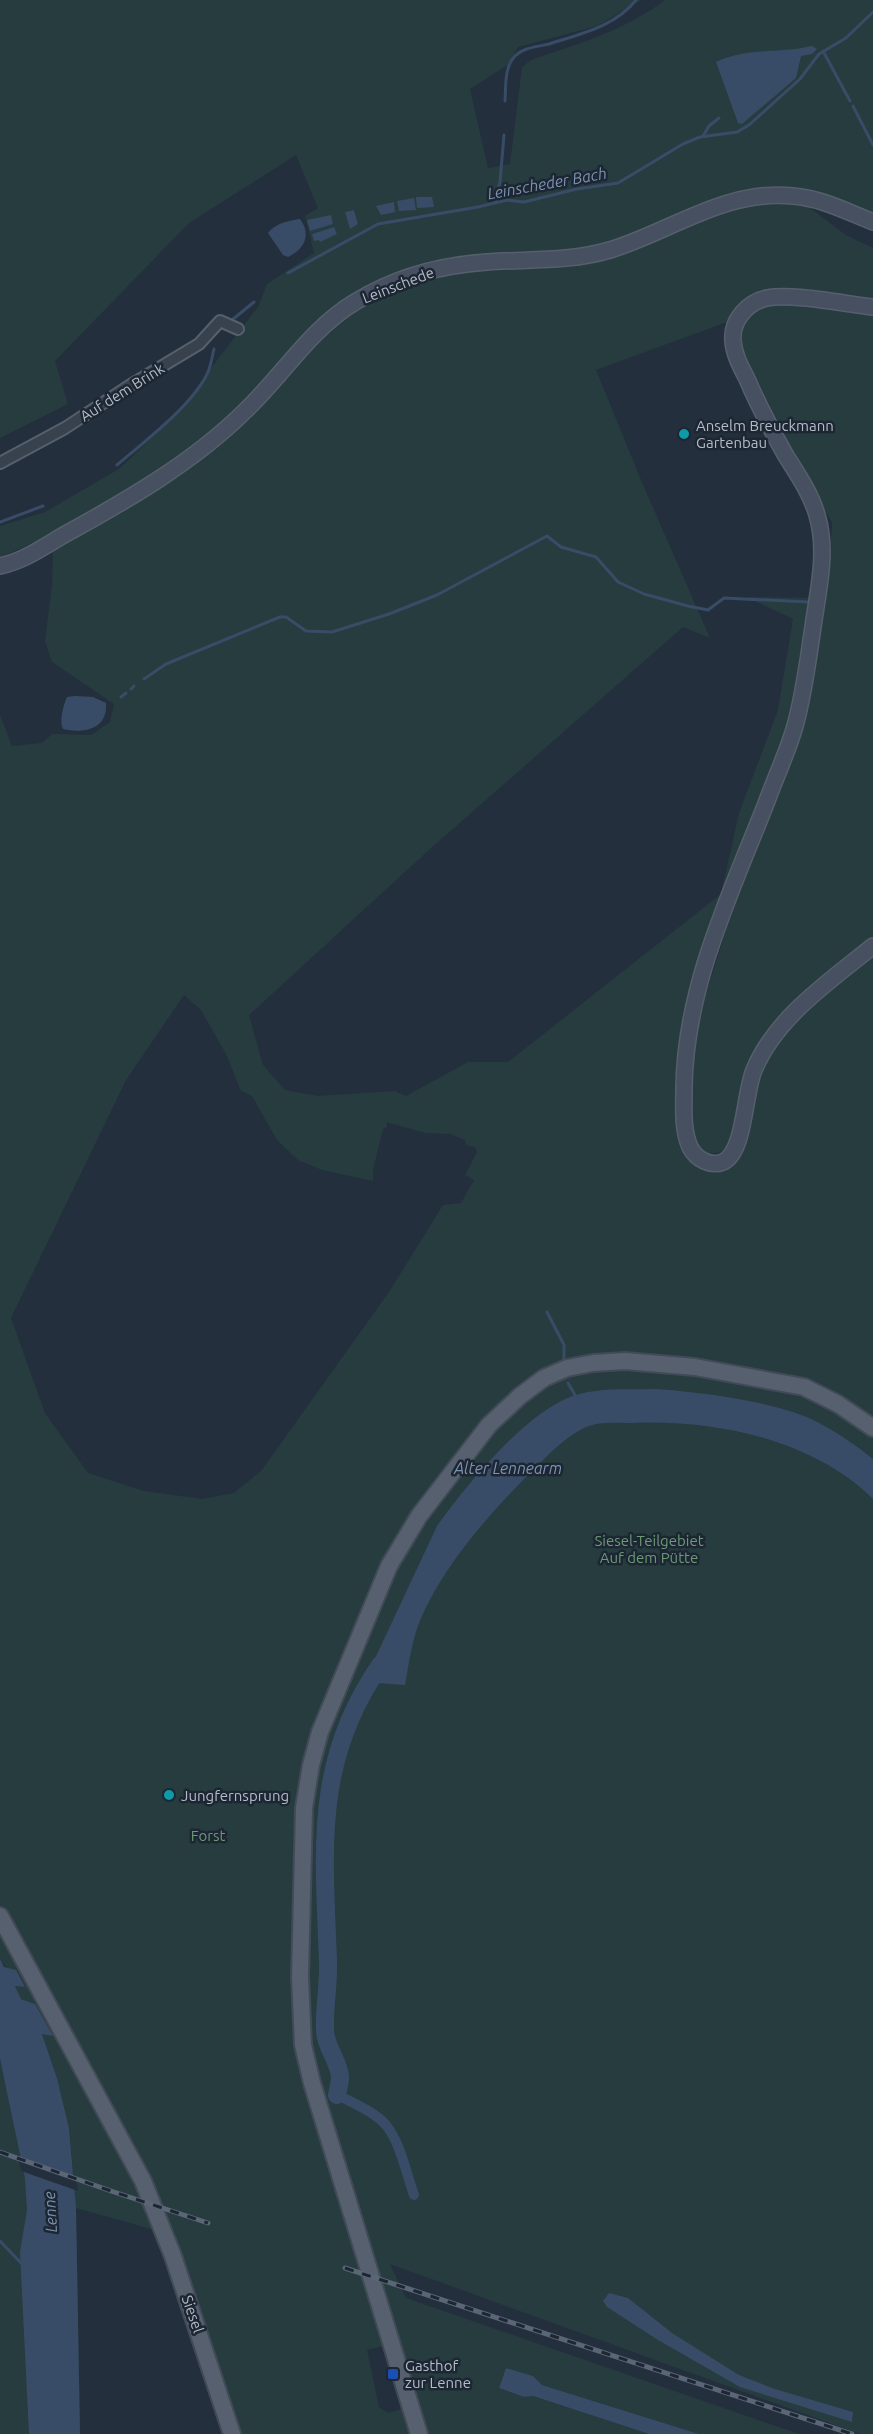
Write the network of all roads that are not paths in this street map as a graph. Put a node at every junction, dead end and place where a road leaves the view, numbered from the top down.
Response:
1 (873, 222) edge
2 (873, 307) edge
3 (238, 329) dead end
4 (0, 463) edge
5 (0, 566) edge
6 (873, 946) edge
7 (873, 1428) edge
8 (0, 1916) edge
9 (232, 2434) edge
10 (419, 2434) edge

1 - 5 main road, Leinschede
2 - 6 main road
3 - 4 street, Auf dem Brink
7 - 10 main road
8 - 9 main road, Siesel

